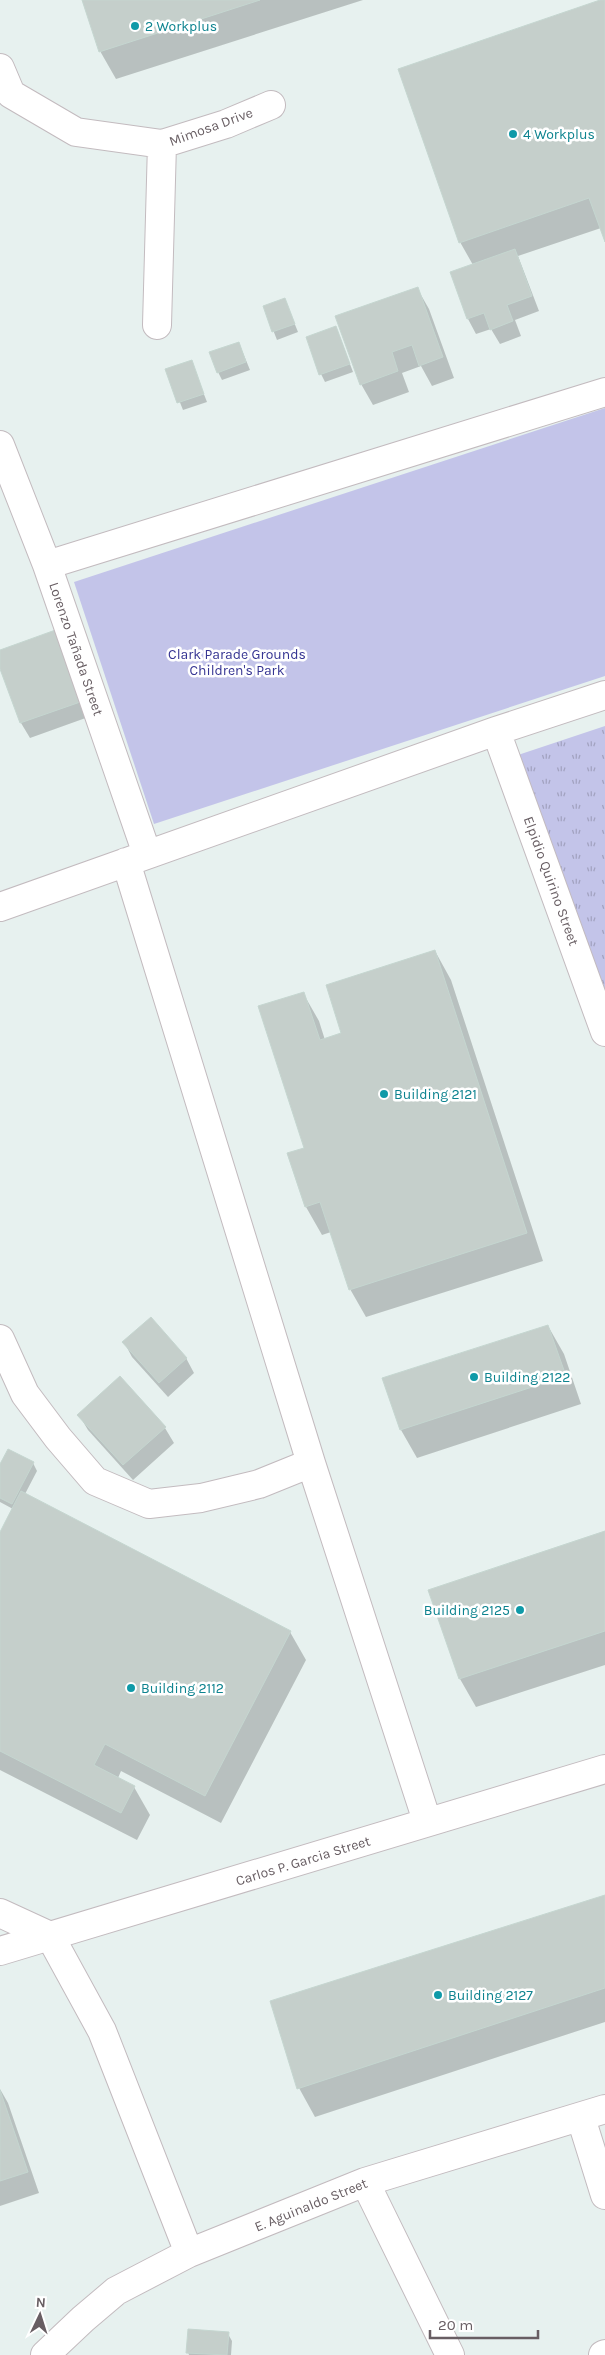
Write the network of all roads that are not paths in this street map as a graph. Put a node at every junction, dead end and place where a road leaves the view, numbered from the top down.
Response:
1 (0, 68) edge
2 (271, 105) dead end
3 (162, 144) junction
4 (157, 325) dead end
5 (605, 392) edge
6 (0, 445) edge
7 (47, 565) junction
8 (605, 695) edge
9 (496, 731) junction
10 (137, 858) junction
11 (0, 907) edge
12 (605, 1032) edge
13 (0, 1339) edge
14 (311, 1463) junction
15 (605, 1769) edge
16 (427, 1821) junction
17 (0, 1913) edge
18 (50, 1936) junction
19 (0, 1952) edge
20 (593, 2114) edge
21 (365, 2182) junction
22 (605, 2195) edge
23 (189, 2254) junction
24 (45, 2355) edge
25 (450, 2355) edge

1 - 3 street, Mimosa Drive
2 - 3 street, Mimosa Drive
3 - 4 street
5 - 7 street
6 - 7 street, Lorenzo Tañada Street
7 - 10 street, Lorenzo Tañada Street
8 - 9 street
9 - 10 street
9 - 12 street, Elpidio Quirino Street
10 - 11 street
10 - 14 street, Lorenzo Tañada Street
13 - 14 street
14 - 16 street, Lorenzo Tañada Street
15 - 16 street, Carlos P. Garcia Street
16 - 18 street, Carlos P. Garcia Street
17 - 18 street
18 - 19 street, Carlos P. Garcia Street
18 - 23 street
20 - 21 street, E. Aguinaldo Street
20 - 22 street
21 - 23 street, E. Aguinaldo Street
21 - 25 street
23 - 24 street, E. Aguinaldo Street

